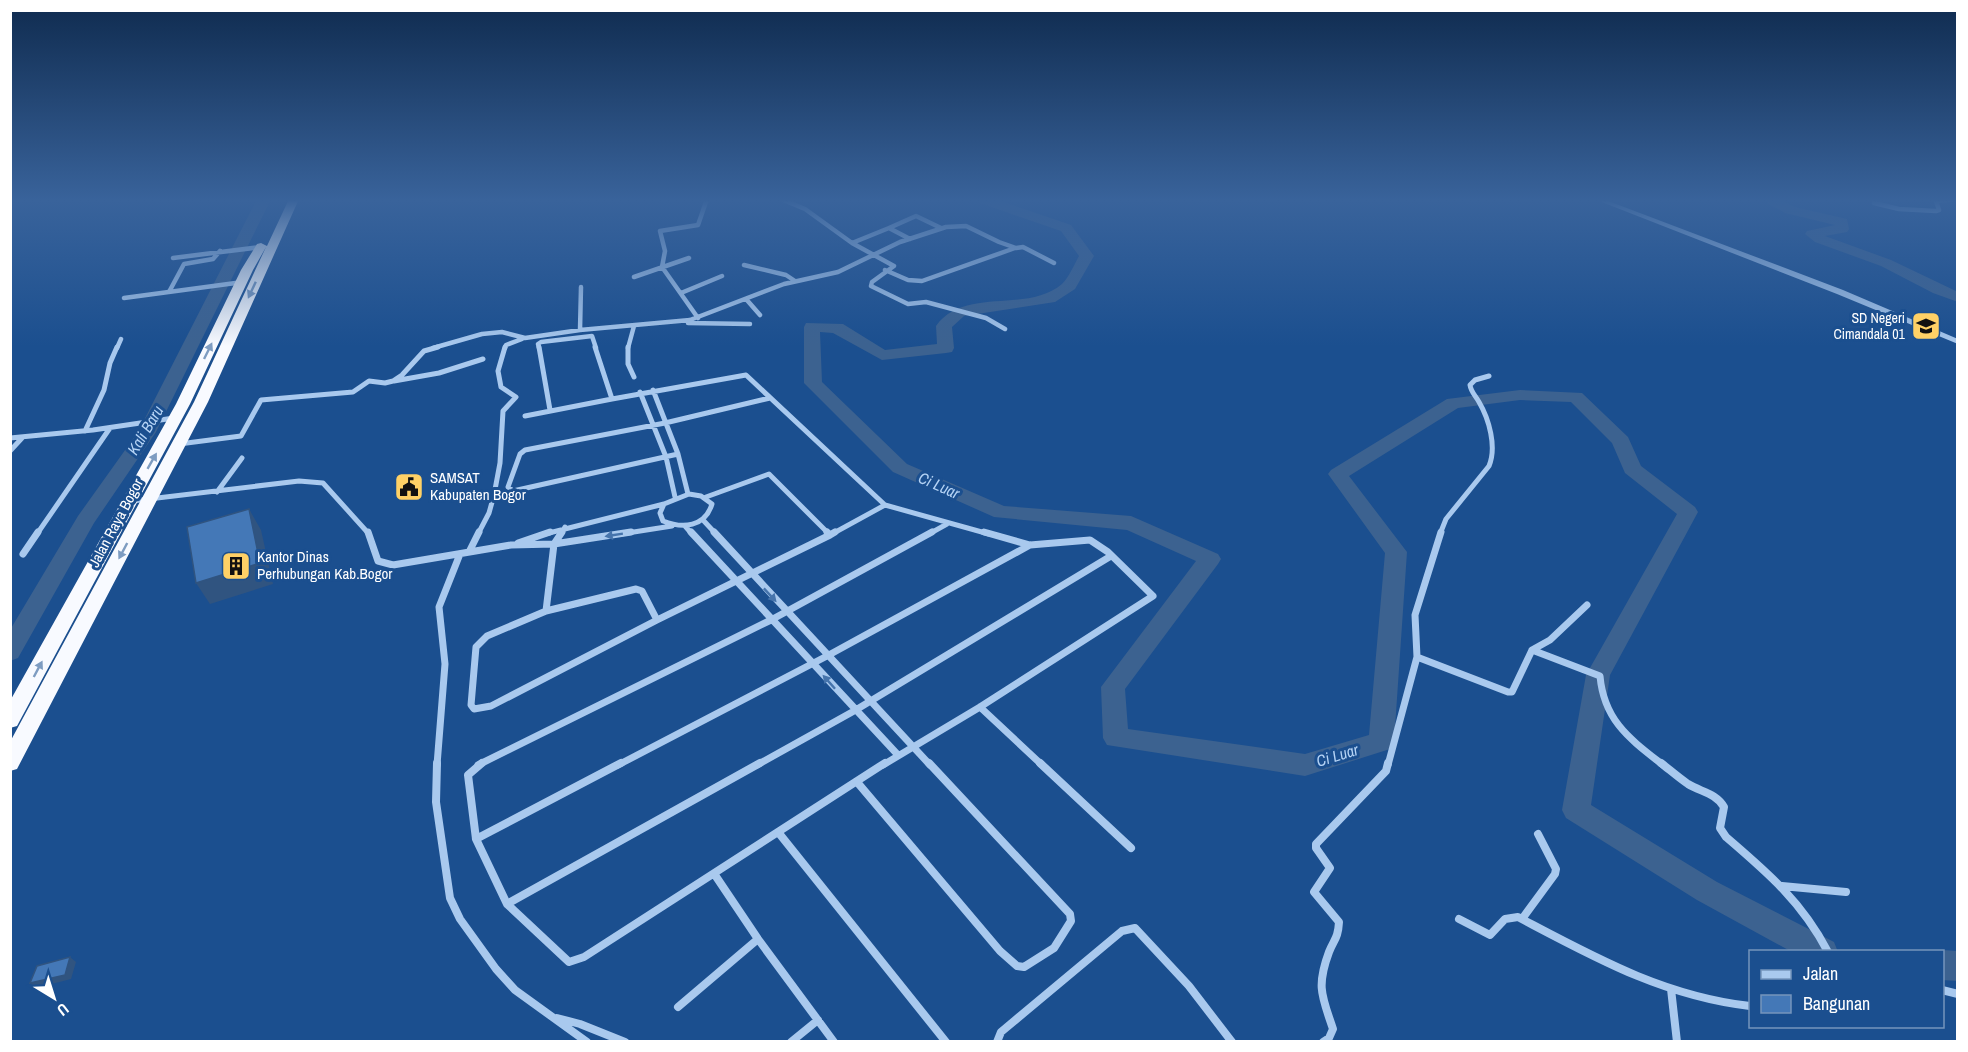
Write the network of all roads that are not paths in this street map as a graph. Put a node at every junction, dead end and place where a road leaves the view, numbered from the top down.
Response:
1 (245, 248) edge
2 (255, 248) edge
3 (272, 248) edge
4 (664, 248) edge
5 (861, 248) edge
6 (887, 248) edge
7 (1016, 248) edge
8 (1025, 248) edge
9 (1725, 248) edge
10 (220, 251) junction
11 (872, 254) junction
12 (173, 258) dead end
13 (689, 258) dead end
14 (1054, 263) dead end
15 (744, 265) dead end
16 (662, 267) junction
17 (885, 270) junction
18 (722, 276) dead end
19 (634, 277) dead end
20 (795, 281) junction
21 (239, 282) junction
22 (581, 287) dead end
23 (169, 292) junction
24 (681, 293) junction
25 (124, 298) dead end
26 (746, 299) junction
27 (760, 315) dead end
28 (698, 318) junction
29 (678, 322) junction
30 (750, 324) dead end
31 (634, 326) junction
32 (1005, 329) dead end
33 (580, 330) junction
34 (121, 339) dead end
35 (525, 339) junction
36 (1958, 342) edge
37 (483, 359) dead end
38 (1489, 376) dead end
39 (634, 377) dead end
40 (393, 381) junction
41 (653, 390) junction
42 (640, 393) junction
43 (770, 398) junction
44 (612, 399) junction
45 (550, 410) junction
46 (525, 416) dead end
47 (170, 418) junction
48 (665, 423) junction
49 (652, 424) junction
50 (110, 428) junction
51 (85, 431) junction
52 (23, 437) junction
53 (10, 438) edge
54 (179, 444) junction
55 (10, 451) edge
56 (678, 454) junction
57 (666, 457) junction
58 (242, 458) dead end
59 (217, 492) junction
60 (688, 494) junction
61 (675, 497) junction
62 (706, 497) junction
63 (151, 499) junction
64 (129, 502) junction
65 (664, 504) junction
66 (885, 505) junction
67 (703, 520) junction
68 (947, 524) junction
69 (672, 526) junction
70 (685, 526) junction
71 (565, 527) junction
72 (830, 535) junction
73 (554, 544) junction
74 (511, 545) junction
75 (1030, 545) junction
76 (469, 552) junction
77 (23, 554) dead end
78 (460, 554) junction
79 (1111, 556) junction
80 (751, 574) junction
81 (738, 581) junction
82 (1587, 605) dead end
83 (546, 611) junction
84 (786, 611) junction
85 (657, 620) junction
86 (771, 620) junction
87 (1532, 650) junction
88 (827, 656) junction
89 (1417, 657) junction
90 (812, 663) junction
91 (871, 701) junction
92 (980, 707) junction
93 (854, 711) junction
94 (10, 720) edge
95 (914, 747) junction
96 (898, 755) junction
97 (10, 764) edge
98 (857, 782) junction
99 (778, 832) junction
100 (1538, 834) dead end
101 (476, 840) junction
102 (1131, 848) dead end
103 (715, 875) junction
104 (1782, 886) junction
105 (1846, 892) dead end
106 (507, 904) junction
107 (1459, 919) dead end
108 (1522, 919) junction
109 (758, 939) junction
110 (1827, 950) edge
111 (1671, 989) junction
112 (1749, 1006) edge
113 (678, 1007) dead end
114 (553, 1017) junction
115 (818, 1020) junction
116 (587, 1041) edge
117 (625, 1041) edge
118 (791, 1041) edge
119 (834, 1041) edge
120 (946, 1041) edge
121 (998, 1041) edge
122 (1232, 1041) edge
123 (1323, 1041) edge
124 (1677, 1041) edge

1 - 10 street
2 - 21 highway, Jalan Raya Bogor
3 -> 54 highway, Jalan Raya Bogor
4 - 16 street
5 - 11 street
6 - 11 street
7 - 17 street
8 - 14 street
9 - 36 street
10 - 12 street
10 - 23 street
11 - 17 street
11 - 20 street
13 - 16 street
15 - 20 street
16 - 19 street
16 - 24 street
17 - 32 street
18 - 24 street
20 - 26 street
21 - 23 street
47 -> 21 highway, Jalan Raya Bogor
22 - 33 street
23 - 25 street
24 - 28 street
26 - 27 street
26 - 28 street
28 - 29 street
29 - 30 street
29 - 31 street
31 - 33 street
31 - 39 street
33 - 35 street
34 - 51 street
35 - 40 street
35 - 76 street
37 - 40 street
38 - 89 street
40 - 54 street
41 - 42 street
41 - 43 street
41 - 48 street
42 - 44 street
42 - 49 street
43 - 48 street
43 - 66 street
44 - 45 street
44 - 45 street
45 - 46 street
47 - 50 street
64 -> 47 highway, Jalan Raya Bogor
48 - 49 street
48 - 56 street
49 - 57 street
49 - 57 street
50 - 51 street
50 - 77 street
51 - 52 street
52 - 53 street
52 - 55 street
54 - 63 highway, Jalan Raya Bogor
56 - 57 street
56 - 60 street
57 - 61 street
58 - 59 street
59 - 63 street
59 - 78 street
60 - 61 street
60 - 62 street
61 - 65 street
62 - 67 street
62 - 72 street
63 - 64 street
63 -> 97 highway, Jalan Raya Bogor
94 -> 64 highway, Jalan Raya Bogor
65 - 69 street
65 - 71 street
66 - 68 street
66 - 72 street
67 - 70 street
67 - 80 street
68 - 75 street
68 - 84 street
69 - 70 street
69 -> 73 street
70 - 81 street
71 - 73 street
71 - 74 street
72 - 80 street
73 - 74 street
73 - 83 street
74 - 76 street
75 - 79 street
75 - 88 street
76 - 78 street
78 - 114 street
79 - 91 street
79 - 92 street
80 - 81 street
80 -> 84 street
81 - 85 street
81 - 86 street
82 - 87 street
83 - 85 street
83 - 85 street
84 - 86 street
84 - 88 street
86 - 90 street
86 - 101 street
87 - 89 street
87 - 104 street
88 - 90 street
88 - 91 street
89 - 123 street
93 -> 90 street
90 - 101 street
91 - 93 street
91 - 95 street
92 - 95 street
92 - 102 street
93 - 96 street
93 - 106 street
95 - 96 street
95 - 98 street
96 - 98 street
98 - 99 street
99 - 103 street
99 - 120 street
100 - 108 street
101 - 106 street
103 - 106 street
103 - 109 street
104 - 105 street
104 - 110 street
107 - 108 street
108 - 111 street
109 - 113 street
109 - 115 street
111 - 112 street
111 - 124 street
114 - 116 street
114 - 117 street
115 - 118 street
115 - 119 street
121 - 122 street

